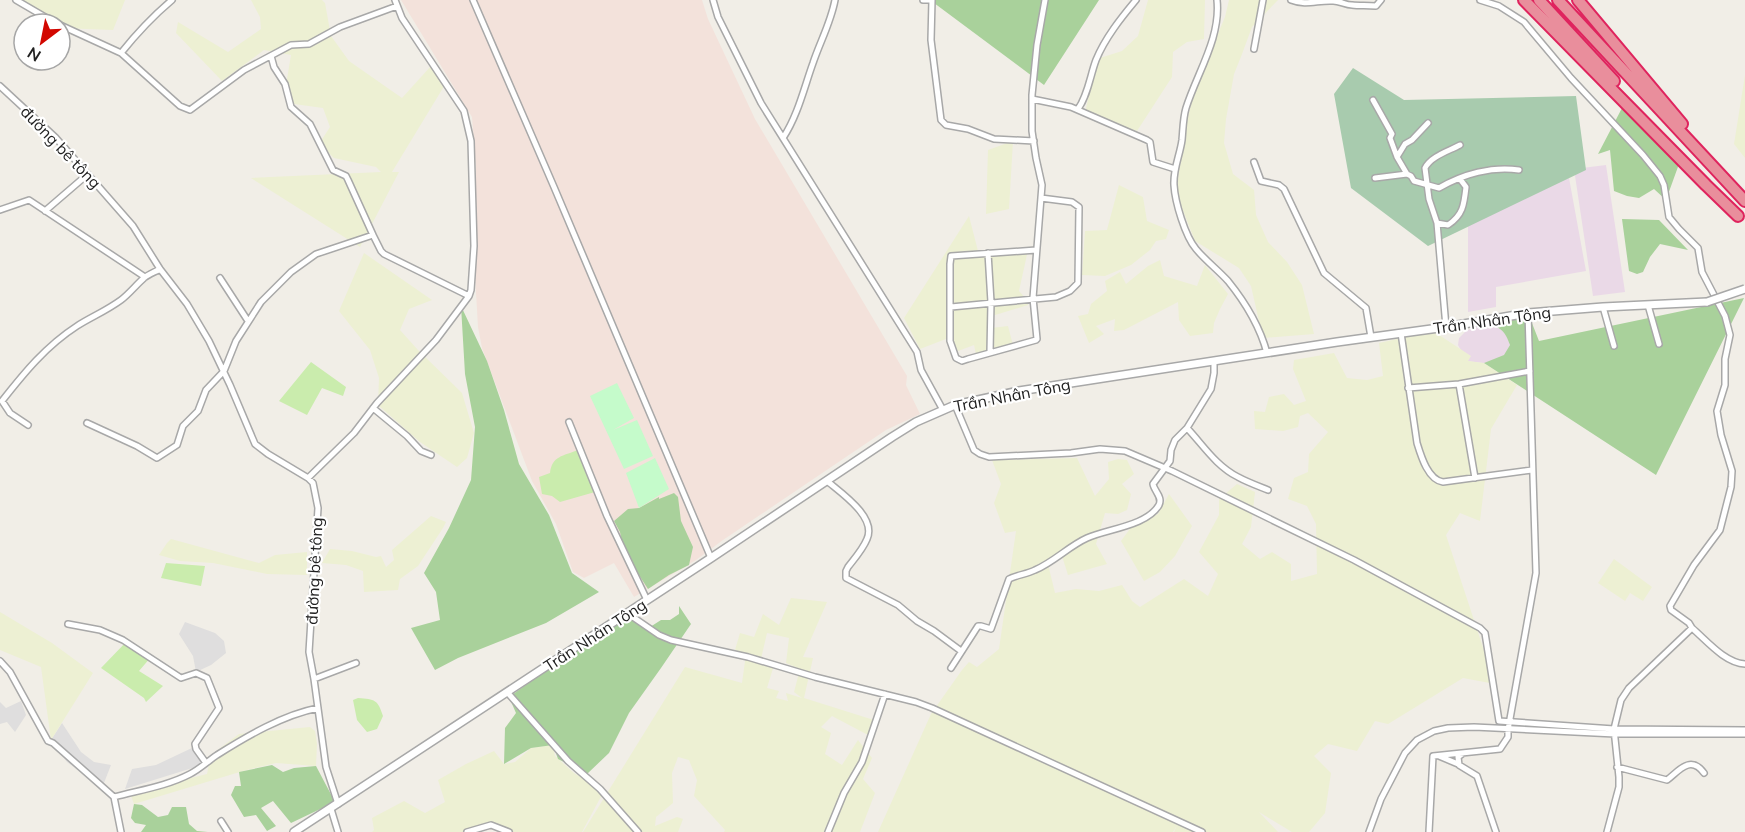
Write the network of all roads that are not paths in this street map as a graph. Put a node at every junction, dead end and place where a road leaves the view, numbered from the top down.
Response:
1 (16, 0) edge
2 (172, 0) edge
3 (472, 0) edge
4 (713, 0) edge
5 (835, 0) edge
6 (923, 0) edge
7 (931, 0) edge
8 (1046, 0) edge
9 (1136, 0) edge
10 (1217, 0) edge
11 (1263, 0) edge
12 (1291, 0) edge
13 (1381, 0) edge
14 (1480, 0) edge
15 (1524, 0) edge
16 (1539, 0) edge
17 (1558, 0) edge
18 (1578, 0) edge
19 (396, 3) edge
20 (36, 12) edge
21 (72, 31) edge
22 (1254, 49) dead end
23 (121, 53) junction
24 (271, 56) junction
25 (0, 86) edge
26 (1032, 99) junction
27 (1373, 100) dead end
28 (1078, 109) junction
29 (1428, 123) dead end
30 (783, 138) junction
31 (1034, 141) junction
32 (1460, 146) dead end
33 (1701, 151) junction
34 (1397, 157) junction
35 (1254, 162) dead end
36 (1692, 168) junction
37 (1175, 169) junction
38 (1519, 170) dead end
39 (88, 174) junction
40 (1407, 174) junction
41 (1375, 178) dead end
42 (1460, 179) junction
43 (1428, 185) junction
44 (1041, 198) junction
45 (1745, 199) edge
46 (0, 210) edge
47 (45, 211) junction
48 (1742, 219) edge
49 (1437, 223) junction
50 (373, 236) junction
51 (1036, 250) junction
52 (988, 253) junction
53 (160, 269) junction
54 (145, 277) junction
55 (220, 278) dead end
56 (1745, 290) edge
57 (469, 296) junction
58 (1033, 298) junction
59 (991, 302) junction
60 (1648, 305) junction
61 (951, 307) junction
62 (1603, 307) junction
63 (1528, 313) junction
64 (248, 321) junction
65 (1446, 327) junction
66 (1401, 333) junction
67 (1371, 337) junction
68 (1659, 344) dead end
69 (1614, 346) dead end
70 (990, 352) junction
71 (1267, 353) junction
72 (1214, 361) junction
73 (224, 371) junction
74 (1530, 371) junction
75 (1459, 384) junction
76 (1408, 388) junction
77 (955, 405) junction
78 (373, 408) junction
79 (943, 410) junction
80 (569, 422) dead end
81 (87, 423) dead end
82 (28, 425) dead end
83 (1187, 428) junction
84 (430, 455) dead end
85 (1166, 468) junction
86 (1532, 471) junction
87 (308, 478) junction
88 (1475, 478) junction
89 (827, 481) junction
90 (1268, 490) dead end
91 (711, 558) junction
92 (647, 600) junction
93 (627, 613) junction
94 (68, 624) dead end
95 (1692, 628) junction
96 (962, 651) junction
97 (0, 662) edge
98 (356, 663) dead end
99 (1745, 664) edge
100 (951, 668) dead end
101 (314, 679) junction
102 (507, 692) junction
103 (885, 694) junction
104 (318, 708) junction
105 (1508, 726) junction
106 (1614, 731) junction
107 (1745, 732) edge
108 (1463, 753) junction
109 (1438, 755) junction
110 (206, 763) junction
111 (1459, 765) junction
112 (1617, 767) junction
113 (1704, 773) dead end
114 (114, 797) junction
115 (334, 806) junction
116 (220, 821) dead end
117 (121, 832) edge
118 (228, 832) edge
119 (294, 832) edge
120 (338, 832) edge
121 (467, 832) edge
122 (509, 832) edge
123 (638, 832) edge
124 (828, 832) edge
125 (1202, 832) edge
126 (1370, 832) edge
127 (1429, 832) edge
128 (1496, 832) edge
129 (1607, 832) edge

1 - 20 street
2 - 23 street
3 - 91 street
4 - 30 street
5 - 30 street
6 - 7 street
7 - 31 street
8 - 26 street
9 - 28 street
10 - 37 street
11 - 22 street
12 - 13 street
14 - 95 street
15 - 36 highway
16 - 36 highway
17 - 33 highway
18 - 33 highway
19 - 24 street
19 - 57 street
21 - 23 street
23 - 24 street
24 - 50 street
25 - 39 street, đường bê tông
26 - 28 street
26 - 31 street
27 - 34 street
28 - 37 street
29 - 34 street
30 - 79 street
31 - 44 street
32 - 43 street
33 - 45 highway
34 - 40 street
35 - 67 street
36 - 48 highway
37 - 71 street
38 - 42 street
39 - 47 street
39 - 53 street, đường bê tông
40 - 41 street
40 - 43 street
42 - 43 street
42 - 49 street
43 - 49 street
44 - 51 street
44 - 58 street
46 - 47 street
47 - 54 street
49 - 65 street
50 - 57 street
50 - 64 street
51 - 52 street
51 - 58 street
52 - 59 street
52 - 61 street
53 - 54 street
53 - 73 street, đường bê tông
54 - 82 street
55 - 64 street
56 - 60 street, Trần Nhân Tông, bridge
57 - 78 street
58 - 59 street
58 - 70 street
59 - 61 street
59 - 70 street
60 - 62 street, Trần Nhân Tông
60 - 68 street
61 - 70 street
62 - 63 street, Trần Nhân Tông
62 - 69 street
63 - 65 street, Trần Nhân Tông
63 - 74 street
64 - 73 street
65 - 66 street, Trần Nhân Tông
66 - 67 street, Trần Nhân Tông
66 - 76 street
67 - 71 street, Trần Nhân Tông
71 - 72 street, Trần Nhân Tông
72 - 77 street, Trần Nhân Tông
72 - 83 street
73 - 81 street
73 - 87 street, đường bê tông
74 - 75 street
74 - 86 street
75 - 76 street
75 - 88 street
76 - 88 street
77 - 79 street, Trần Nhân Tông
77 - 85 street
78 - 84 street
78 - 87 street
79 - 89 street, Trần Nhân Tông
80 - 92 street
83 - 85 street
83 - 90 street
85 - 96 street
85 - 105 street
86 - 88 street
86 - 105 street
87 - 101 street, đường bê tông
89 - 91 street, Trần Nhân Tông
89 - 96 street
91 - 92 street, Trần Nhân Tông
92 - 93 street, Trần Nhân Tông
93 - 102 street, Trần Nhân Tông
93 - 103 street
94 - 110 street
95 - 99 street
95 - 106 street
96 - 100 street
97 - 114 street
98 - 101 street
101 - 104 street, đường bê tông
102 - 115 street, Trần Nhân Tông
102 - 123 street
103 - 124 street
103 - 125 street
104 - 110 street
104 - 115 street, đường bê tông
105 - 106 street
105 - 108 street
105 - 126 street
106 - 107 street
106 - 112 street
108 - 109 street
108 - 111 street
109 - 111 street
109 - 127 street
110 - 114 street
111 - 128 street
112 - 113 street
112 - 129 street
114 - 117 street
115 - 119 street, Trần Nhân Tông
115 - 120 street, đường bê tông
116 - 118 street
121 - 122 street

